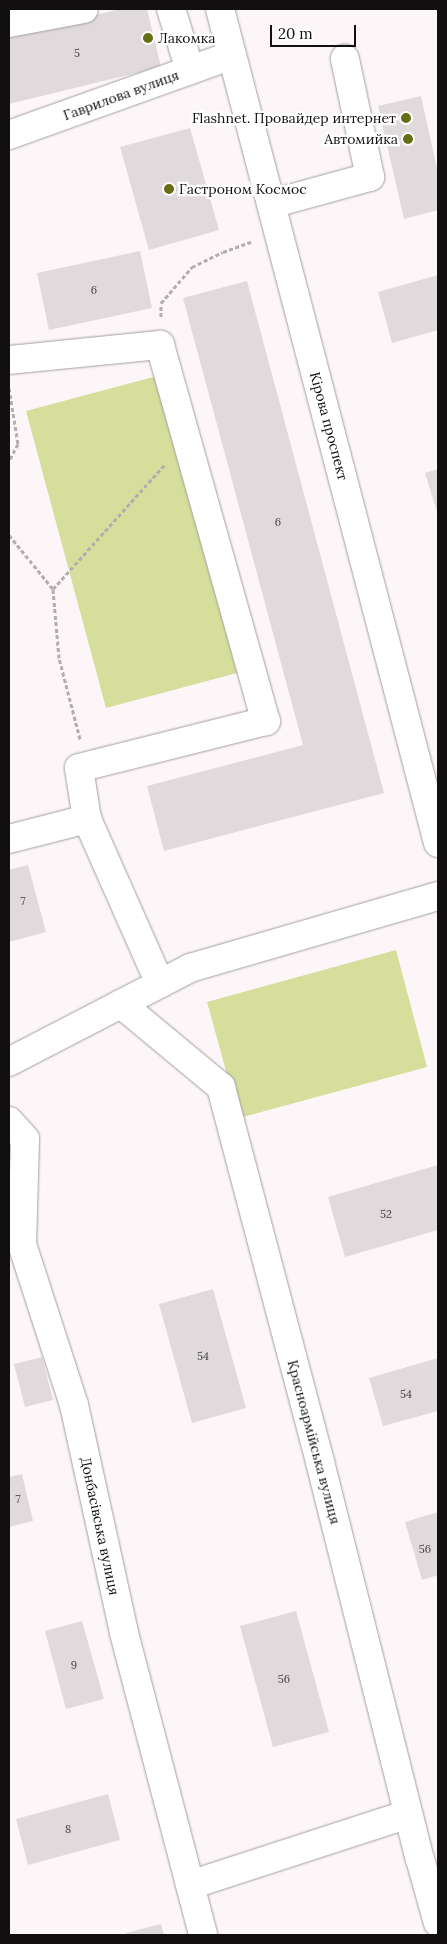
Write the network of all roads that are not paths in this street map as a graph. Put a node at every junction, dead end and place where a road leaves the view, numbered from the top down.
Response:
1 (84, 9) edge
2 (171, 9) edge
3 (220, 9) edge
4 (9, 23) edge
5 (232, 55) junction
6 (345, 60) dead end
7 (190, 70) junction
8 (9, 135) edge
9 (271, 204) junction
10 (9, 360) edge
11 (87, 819) junction
12 (9, 839) edge
13 (438, 843) edge
14 (438, 896) edge
15 (160, 984) junction
16 (121, 1004) junction
17 (9, 1062) edge
18 (9, 1121) edge
19 (408, 1814) junction
20 (190, 1885) junction
21 (438, 1923) edge
22 (203, 1935) edge

1 - 4 street
2 - 7 street
3 - 5 street, Кірова проспект
5 - 7 street, Гаврилова вулиця
5 - 9 street, Кірова проспект
6 - 9 street
7 - 8 street, Гаврилова вулиця
9 - 13 street, Кірова проспект
10 - 11 street
11 - 12 street
11 - 15 street
14 - 15 street
15 - 16 street
16 - 17 street
16 - 19 street, Красноармійська вулиця
18 - 20 street, Донбасівська вулиця
19 - 20 street
19 - 21 street, Красноармійська вулиця
20 - 22 street, Донбасівська вулиця

